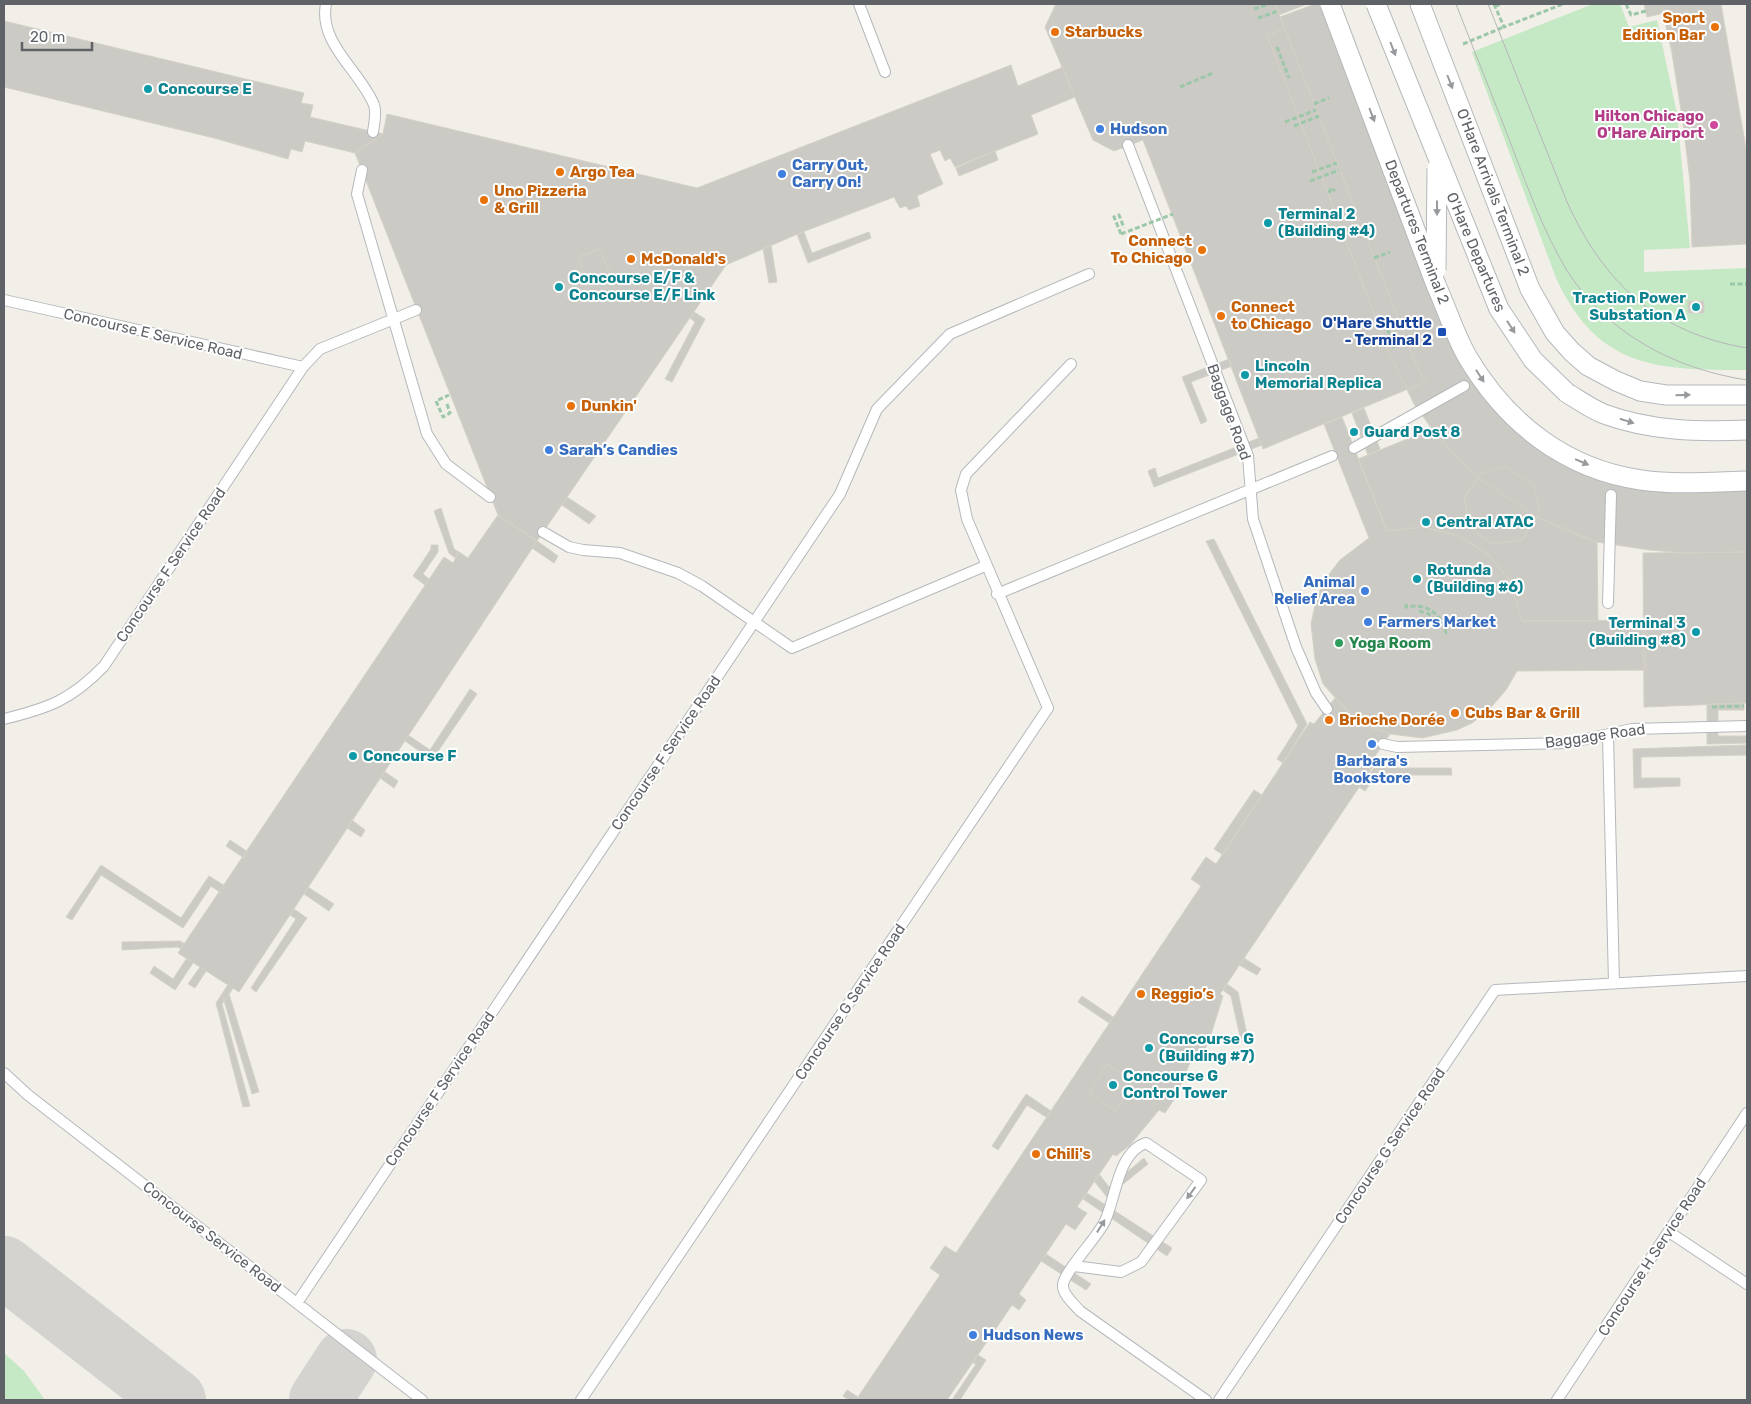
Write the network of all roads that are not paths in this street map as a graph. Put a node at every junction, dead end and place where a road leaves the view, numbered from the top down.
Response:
1 (326, 4) edge
2 (859, 4) edge
3 (1330, 4) edge
4 (1376, 4) edge
5 (1420, 4) edge
6 (885, 72) dead end
7 (373, 132) dead end
8 (1128, 145) dead end
9 (1437, 159) junction
10 (362, 170) dead end
11 (1089, 274) dead end
12 (1436, 285) junction
13 (4, 300) edge
14 (416, 310) dead end
15 (394, 319) junction
16 (1071, 364) dead end
17 (302, 367) junction
18 (1464, 386) dead end
19 (1747, 395) edge
20 (1747, 430) edge
21 (1354, 448) dead end
22 (1332, 456) dead end
23 (1747, 481) edge
24 (1250, 490) junction
25 (1611, 495) dead end
26 (490, 496) dead end
27 (543, 532) dead end
28 (985, 566) junction
29 (997, 594) junction
30 (1608, 603) dead end
31 (754, 622) junction
32 (1327, 709) dead end
33 (4, 719) edge
34 (1747, 726) edge
35 (1608, 735) junction
36 (1383, 744) dead end
37 (1747, 976) edge
38 (1614, 983) junction
39 (4, 1073) edge
40 (1747, 1113) edge
41 (1669, 1232) junction
42 (1074, 1266) junction
43 (1747, 1284) edge
44 (297, 1303) junction
45 (422, 1400) edge
46 (581, 1400) edge
47 (1206, 1400) edge
48 (1219, 1400) edge
49 (1557, 1400) edge

1 - 7 lane
2 - 6 lane
3 -> 12 street, Departures Terminal 2, bridge
4 -> 9 street, O'Hare Departures, bridge
5 -> 19 street, O'Hare Arrivals Terminal 2
8 - 24 lane, Baggage Road
9 -> 12 street, bridge
9 -> 20 street, O'Hare Departures, bridge
10 - 15 lane
11 - 31 lane, Concourse F Service Road
12 -> 23 street, Departures Terminal 2
13 - 17 lane, Concourse E Service Road
14 - 15 lane, Concourse F Service Road
15 - 17 lane, Concourse F Service Road
15 - 26 lane
16 - 28 lane
17 - 33 lane, Concourse F Service Road
18 - 21 lane
22 - 24 lane
24 - 29 lane
24 - 32 lane, Baggage Road
25 - 30 lane
27 - 31 lane
28 - 29 lane
28 - 31 lane
29 - 46 lane, Concourse G Service Road
31 - 44 lane, Concourse F Service Road
34 - 35 lane, Baggage Road
35 - 36 lane, Baggage Road
35 - 38 lane
37 - 38 lane
38 - 48 lane, Concourse G Service Road
39 - 44 lane, Concourse Service Road
40 - 41 lane, Concourse H Service Road
41 - 43 lane
41 - 49 lane, Concourse H Service Road
42 -> 42 lane
42 - 47 lane
44 - 45 lane, Concourse Service Road

